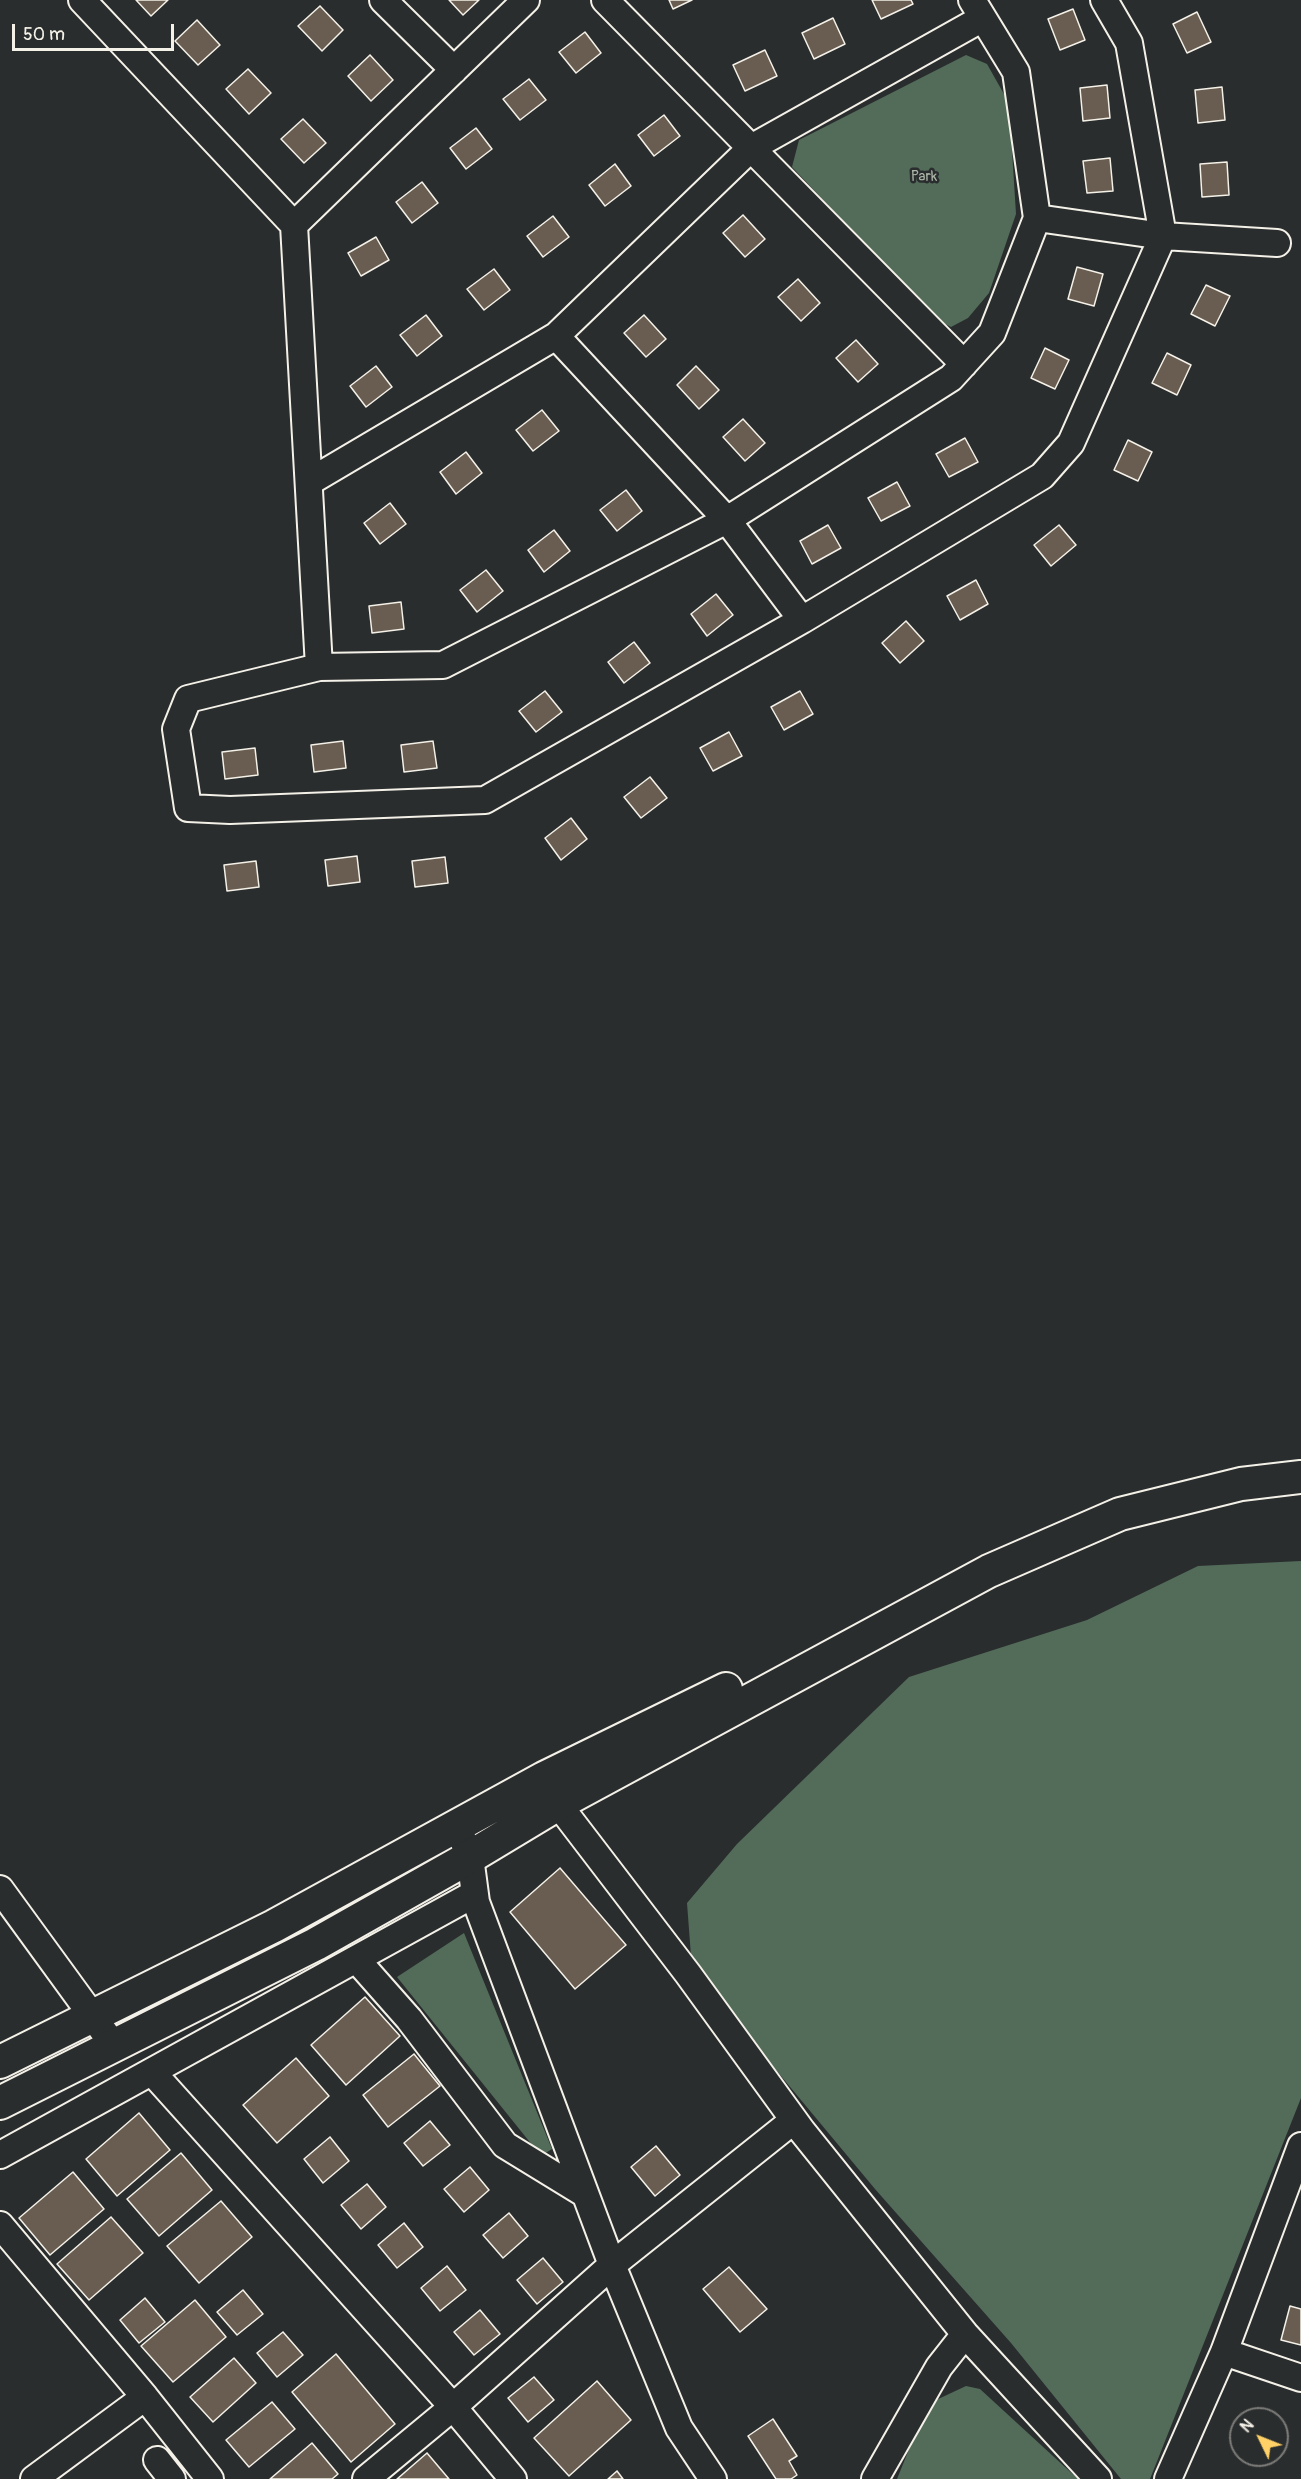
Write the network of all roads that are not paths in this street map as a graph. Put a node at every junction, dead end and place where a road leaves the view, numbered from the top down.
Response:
1 (82, 0) edge
2 (383, 0) edge
3 (526, 0) edge
4 (605, 0) edge
5 (1104, 0) edge
6 (978, 9) edge
7 (454, 70) junction
8 (751, 148) junction
9 (1037, 218) junction
10 (294, 225) junction
11 (1163, 236) junction
12 (1278, 243) dead end
13 (556, 336) junction
14 (964, 364) junction
15 (309, 482) junction
16 (727, 520) junction
17 (802, 620) junction
18 (320, 667) junction
19 (1301, 1464) edge
20 (1301, 1477) edge
21 (558, 1804) junction
22 (456, 1826) junction
23 (470, 1857) junction
24 (0, 1889) edge
25 (474, 1894) junction
26 (356, 1959) junction
27 (91, 2015) junction
28 (115, 2047) junction
29 (0, 2062) edge
30 (152, 2072) junction
31 (0, 2103) edge
32 (794, 2120) junction
33 (0, 2155) edge
34 (1299, 2155) edge
35 (585, 2194) junction
36 (0, 2225) edge
37 (612, 2265) junction
38 (965, 2334) junction
39 (1224, 2352) junction
40 (1301, 2378) edge
41 (145, 2397) junction
42 (453, 2407) junction
43 (34, 2479) edge
44 (210, 2479) edge
45 (366, 2479) edge
46 (513, 2479) edge
47 (713, 2479) edge
48 (875, 2479) edge
49 (1098, 2479) edge
50 (1168, 2479) edge

1 - 10 street
2 - 7 street
3 - 7 street
4 - 8 street
5 - 11 street
6 - 8 street
6 - 9 street
7 - 10 street
8 - 13 street
8 - 14 street
9 - 11 street
9 - 14 street
10 - 15 street
11 - 12 street
11 - 17 street
13 - 15 street
13 - 16 street
14 - 16 street
15 - 18 street
16 - 17 street
16 - 18 street
17 - 18 street
19 - 22 main road
20 - 21 main road
21 - 23 main road
21 - 32 street
22 - 23 street
22 - 27 main road
23 - 25 street
23 - 28 main road
24 - 27 street
25 - 26 street
25 - 35 street
26 - 30 street
26 - 35 street
27 - 28 street
27 - 29 main road
28 - 31 main road
30 - 33 street
30 - 42 street
32 - 37 street
32 - 38 street
34 - 39 street
35 - 37 street
36 - 41 street
37 - 42 street
37 - 47 street
38 - 48 street
38 - 49 street
39 - 40 street
39 - 50 street
41 - 43 street
41 - 44 street
42 - 45 street
42 - 46 street

